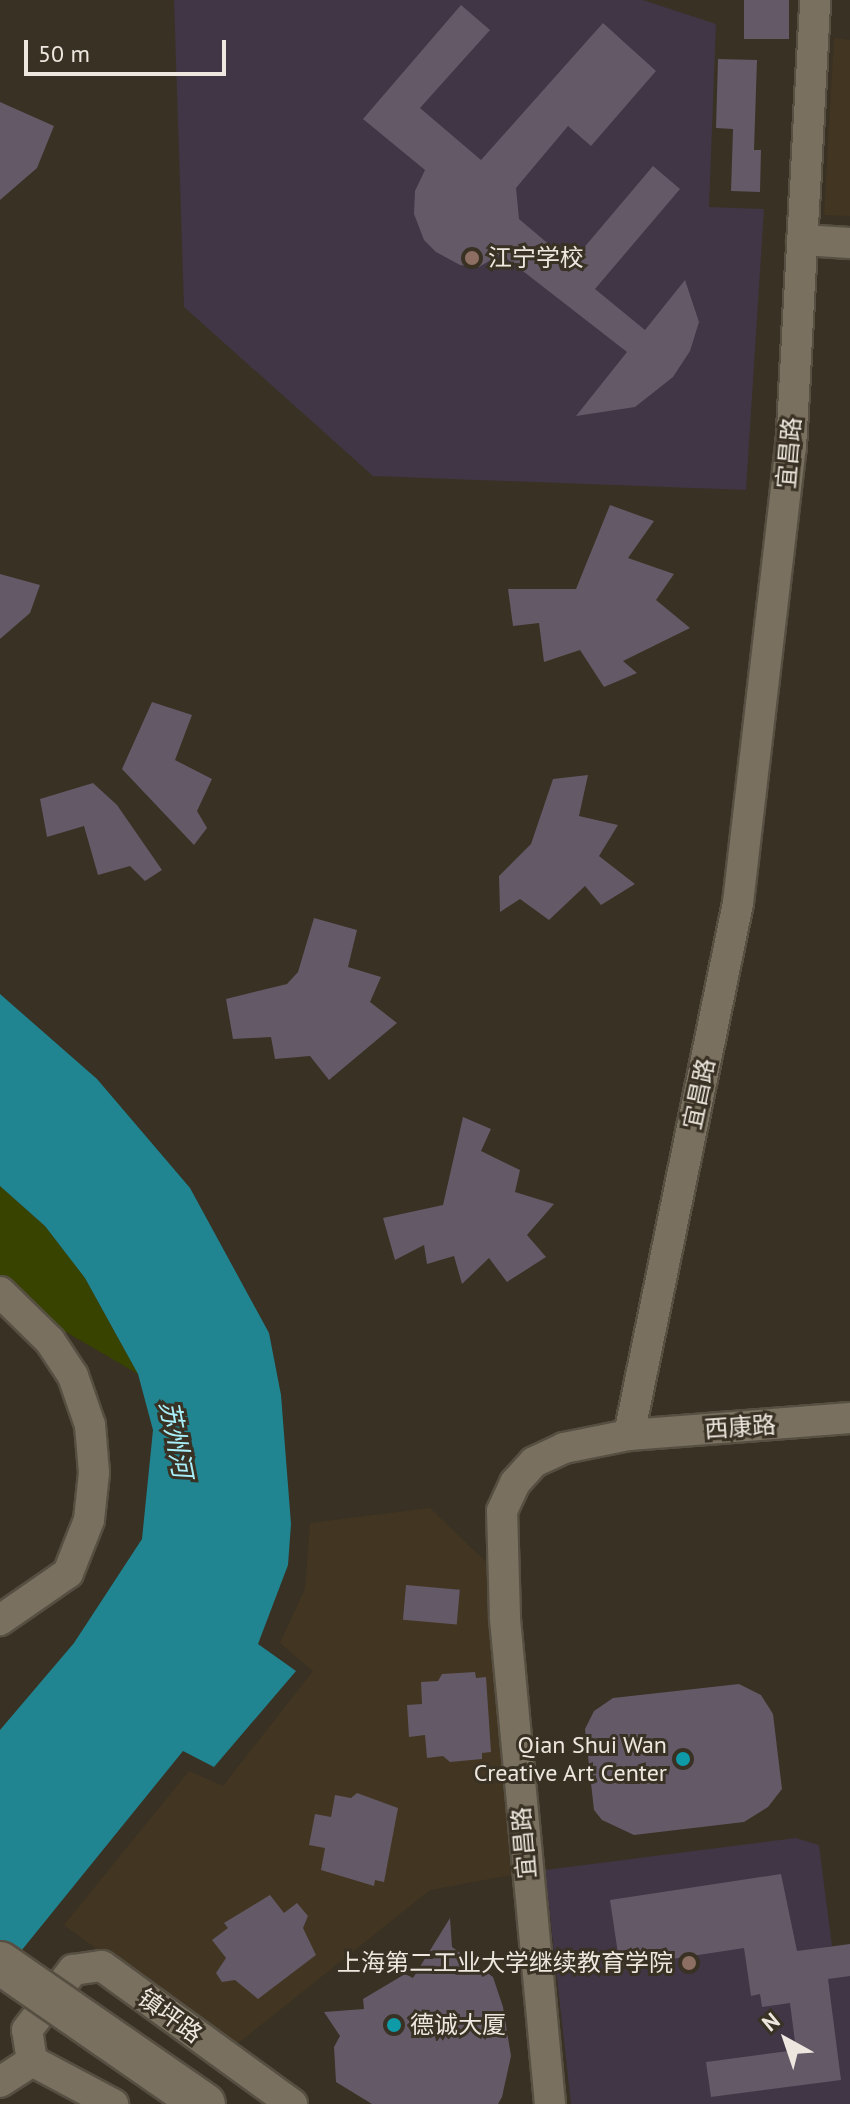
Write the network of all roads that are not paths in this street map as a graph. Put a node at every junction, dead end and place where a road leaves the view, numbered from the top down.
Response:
1 (815, 0) edge
2 (802, 240) junction
3 (850, 243) edge
4 (0, 1292) edge
5 (850, 1418) edge
6 (629, 1435) junction
7 (0, 1620) edge
8 (0, 1963) edge
9 (32, 2061) junction
10 (0, 2082) edge
11 (113, 2104) edge
12 (204, 2104) edge
13 (292, 2104) edge
14 (550, 2104) edge

1 - 2 street, 宜昌路
2 - 3 street
2 - 6 street, 宜昌路
4 - 7 street
5 - 6 street, 西康路
6 - 14 street, 宜昌路
8 - 12 main road, bridge
9 - 10 street
9 - 11 street
9 - 13 street, 镇坪路

